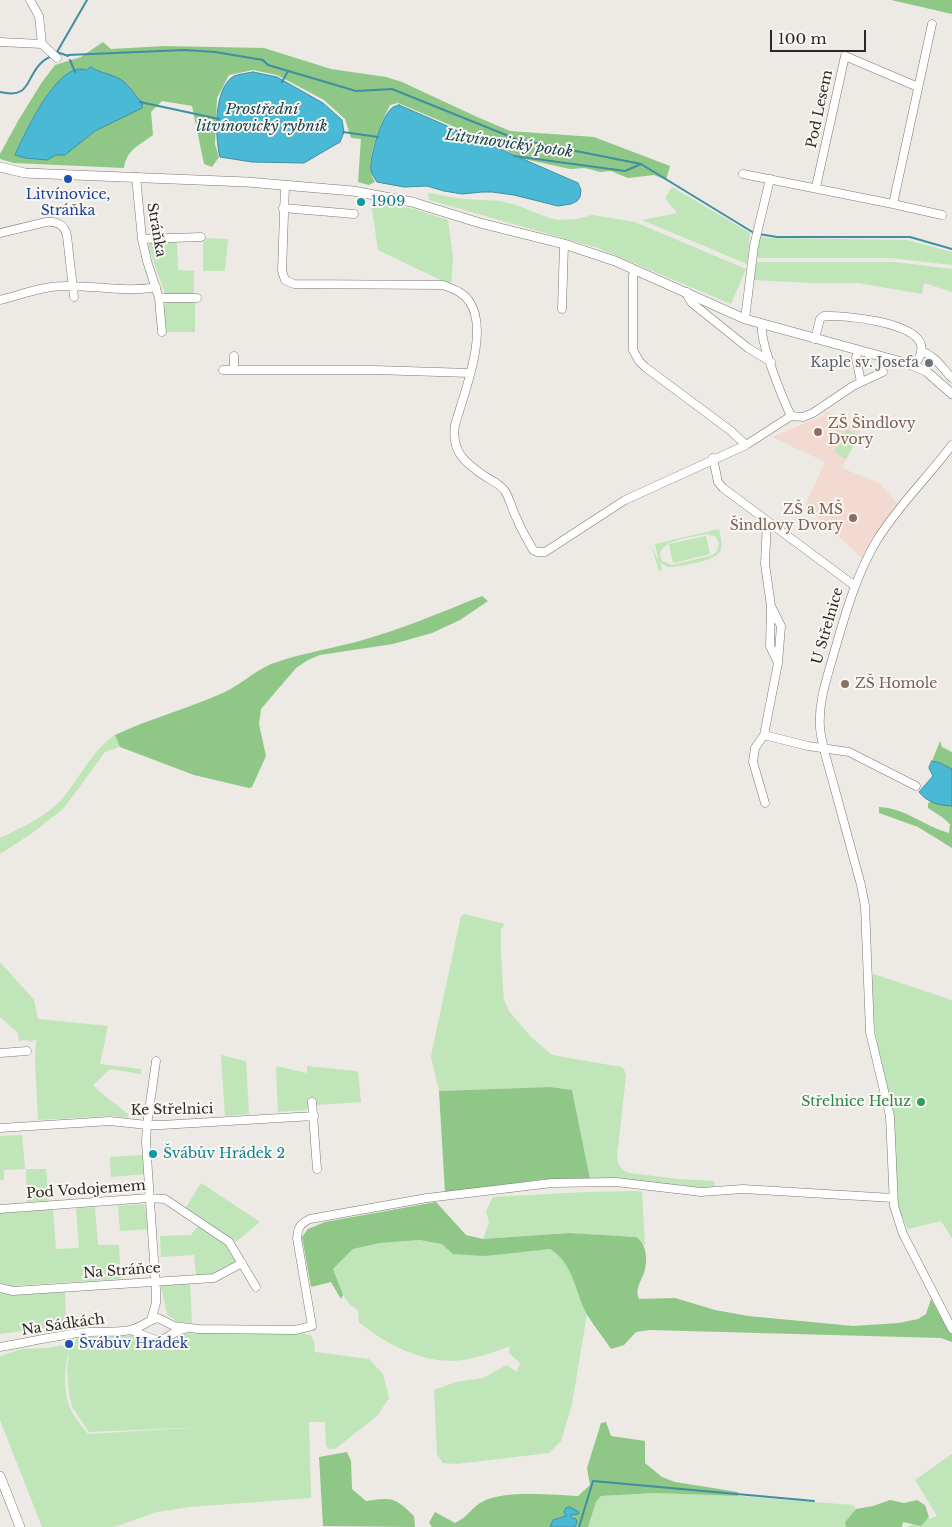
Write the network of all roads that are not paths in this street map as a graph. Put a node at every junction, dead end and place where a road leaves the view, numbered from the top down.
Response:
1 (30, 0) edge
2 (932, 24) dead end
3 (0, 42) edge
4 (42, 44) junction
5 (57, 58) dead end
6 (918, 87) junction
7 (0, 167) edge
8 (743, 174) dead end
9 (136, 177) junction
10 (770, 179) junction
11 (284, 185) junction
12 (816, 188) junction
13 (893, 204) junction
14 (283, 208) junction
15 (354, 214) dead end
16 (942, 215) dead end
17 (0, 233) edge
18 (201, 237) dead end
19 (142, 239) junction
20 (564, 244) junction
21 (635, 270) junction
22 (73, 286) junction
23 (156, 287) junction
24 (687, 292) junction
25 (74, 297) dead end
26 (159, 298) junction
27 (196, 298) dead end
28 (0, 300) edge
29 (562, 309) dead end
30 (746, 319) junction
31 (762, 324) junction
32 (162, 332) dead end
33 (815, 339) junction
34 (858, 351) junction
35 (921, 351) junction
36 (234, 356) dead end
37 (771, 362) junction
38 (914, 366) junction
39 (223, 370) dead end
40 (234, 370) junction
41 (883, 372) dead end
42 (470, 373) junction
43 (952, 378) edge
44 (861, 382) junction
45 (950, 388) edge
46 (791, 416) junction
47 (746, 445) junction
48 (952, 445) edge
49 (713, 458) junction
50 (767, 522) junction
51 (855, 586) junction
52 (764, 735) junction
53 (824, 749) junction
54 (916, 786) dead end
55 (765, 803) dead end
56 (27, 1051) dead end
57 (0, 1053) edge
58 (156, 1061) dead end
59 (312, 1102) dead end
60 (314, 1116) junction
61 (147, 1125) junction
62 (0, 1128) edge
63 (318, 1169) dead end
64 (149, 1198) junction
65 (893, 1198) junction
66 (0, 1209) edge
67 (242, 1263) junction
68 (156, 1282) junction
69 (0, 1288) edge
70 (256, 1288) dead end
71 (156, 1303) junction
72 (150, 1321) junction
73 (166, 1321) junction
74 (186, 1328) junction
75 (952, 1329) edge
76 (129, 1330) junction
77 (166, 1336) junction
78 (150, 1337) junction
79 (0, 1348) edge
80 (0, 1476) edge
81 (20, 1527) edge

1 - 4 street
2 - 6 street
3 - 4 street
4 - 5 street
6 - 12 street, Pod Lesem
6 - 13 street
7 - 9 street
8 - 10 street
9 - 11 street
9 - 19 street, Stráňka
10 - 12 street
10 - 30 street
11 - 14 street
11 - 20 street
12 - 13 street
13 - 16 street
14 - 15 street
14 - 42 street
17 - 22 street
18 - 19 street
19 - 23 street, Stráňka
20 - 21 street
20 - 29 street
21 - 24 street
21 - 47 street
22 - 23 street
22 - 25 street
22 - 28 street
23 - 26 street, Stráňka
24 - 30 street
24 - 37 street
26 - 27 street
26 - 32 street, Stráňka
30 - 31 street
31 - 33 street
31 - 37 street
33 - 34 street
33 - 35 street
34 - 38 street
34 - 44 street
35 - 38 street
35 - 43 street
36 - 40 street
37 - 46 street
38 - 45 street
39 - 40 street
40 - 42 street
41 - 44 street
42 - 49 street
44 - 46 street
46 - 47 street
47 - 49 street
48 - 51 street
49 - 50 street, U Střelnice
50 - 51 street, U Střelnice
50 - 52 street
51 - 53 street, U Střelnice
52 - 53 street
52 - 55 street
53 - 54 street
53 - 65 street, U Střelnice
56 - 57 street
58 - 61 street
59 - 60 street
60 - 61 street, Ke Střelnici
60 - 63 street
61 - 62 street, Ke Střelnici
61 - 64 street
64 - 66 street, Pod Vodojemem
64 - 67 street, Pod Vodojemem
64 - 68 street
65 - 74 street
65 - 75 street, U Střelnice
67 - 68 street, Na Stráňce
67 - 70 street, Pod Vodojemem
68 - 69 street, Na Stráňce
68 - 71 street
71 - 72 street
71 - 73 street
72 - 73 street
72 - 76 street, Na Sádkách
72 - 78 street
73 - 74 street
73 - 77 street
74 - 77 street
76 - 78 street, Na Sádkách
76 - 79 street, Na Sádkách
77 - 78 street
80 - 81 street

